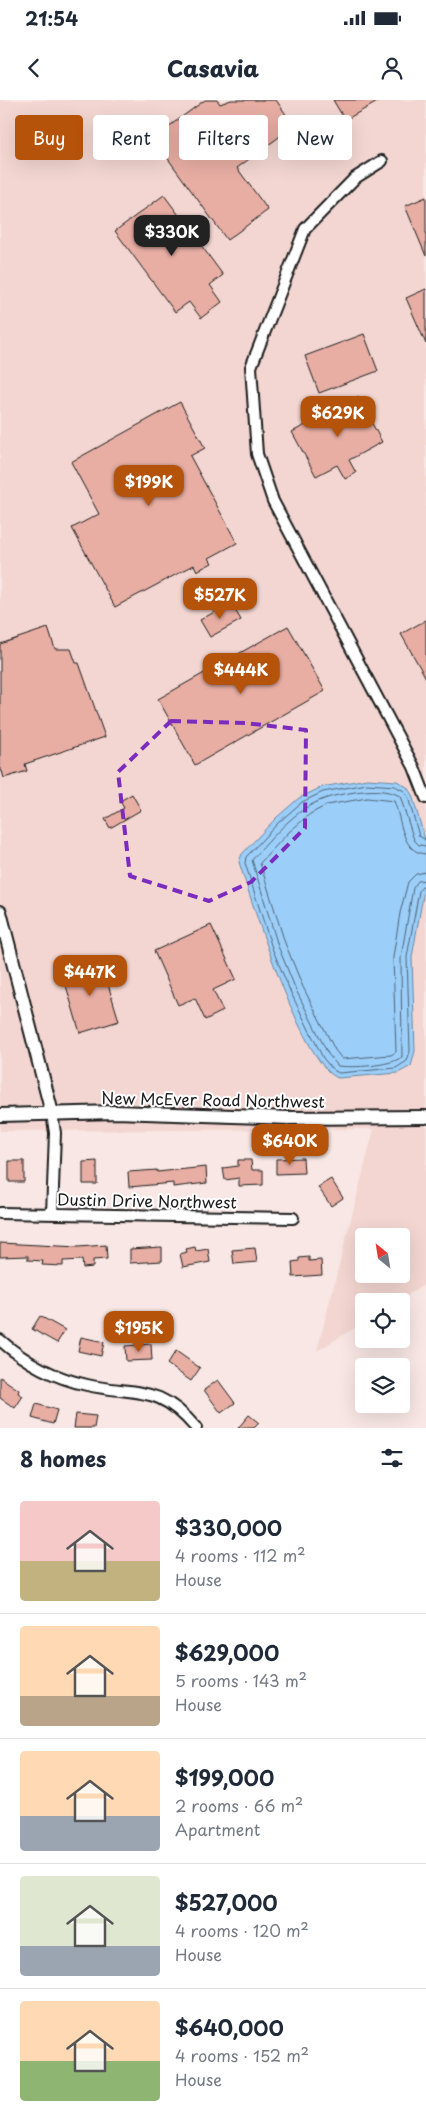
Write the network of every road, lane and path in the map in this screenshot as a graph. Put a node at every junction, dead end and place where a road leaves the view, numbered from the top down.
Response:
1 (382, 161) dead end
2 (426, 798) edge
3 (0, 912) edge
4 (52, 1113) junction
5 (0, 1115) edge
6 (426, 1117) edge
7 (0, 1213) edge
8 (52, 1214) junction
9 (293, 1218) dead end
10 (0, 1340) edge
11 (196, 1428) edge

1 - 2 street
3 - 4 street
4 - 5 street, New McEver Road Northwest
4 - 6 street, New McEver Road Northwest
4 - 8 street
7 - 8 street, Dustin Drive Northwest
8 - 9 street, Dustin Drive Northwest
10 - 11 street

